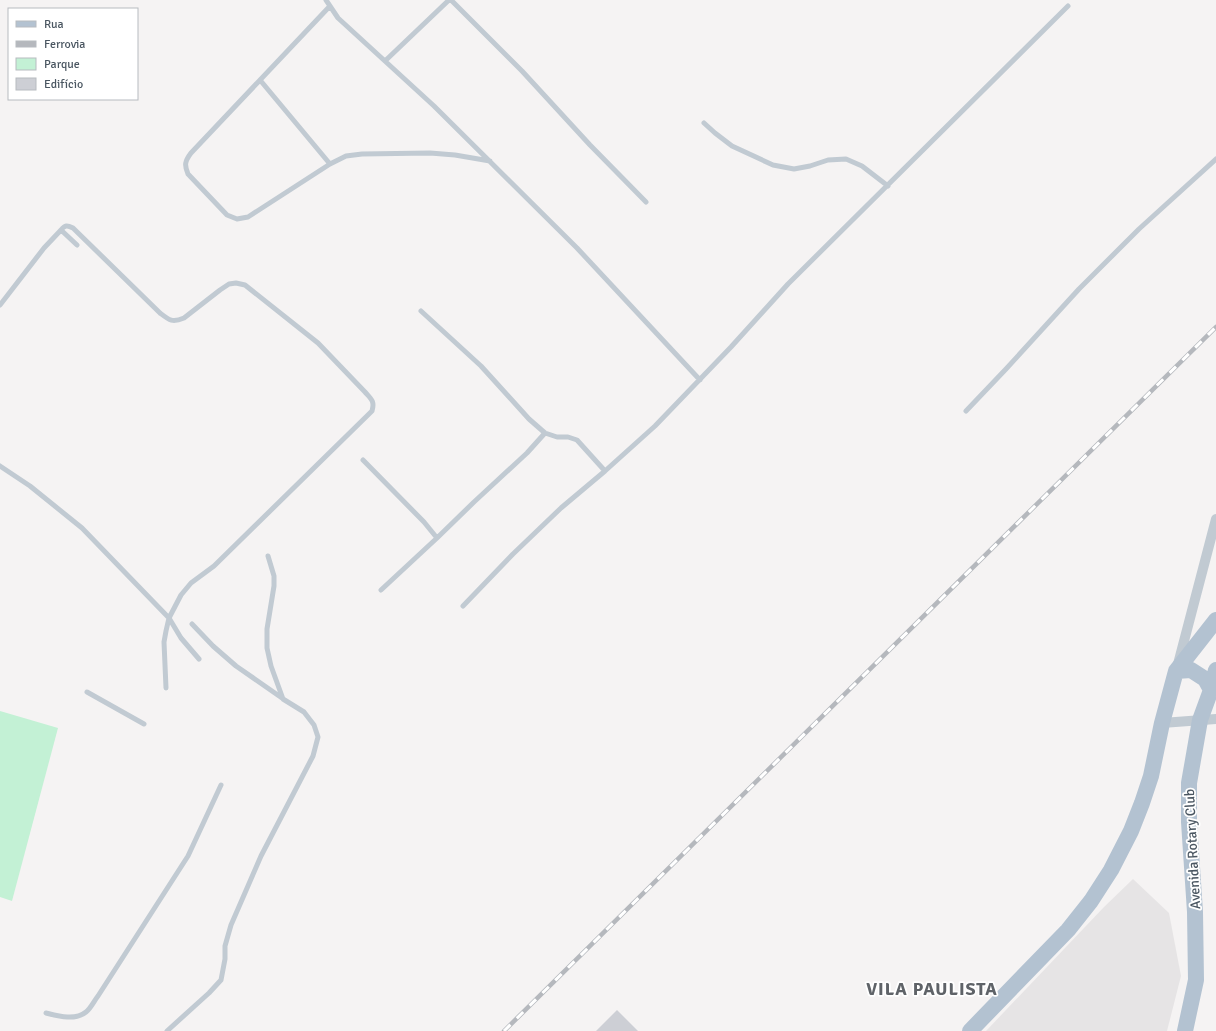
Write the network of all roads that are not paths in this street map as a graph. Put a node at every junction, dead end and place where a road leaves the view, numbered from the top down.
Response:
1 (326, 0) edge
2 (450, 0) edge
3 (330, 6) junction
4 (1068, 6) dead end
5 (385, 61) junction
6 (260, 80) junction
7 (704, 123) dead end
8 (1216, 159) edge
9 (490, 161) junction
10 (330, 164) junction
11 (888, 186) junction
12 (646, 202) dead end
13 (61, 230) junction
14 (78, 245) dead end
15 (0, 305) edge
16 (421, 311) dead end
17 (700, 380) junction
18 (966, 411) dead end
19 (545, 433) junction
20 (363, 460) dead end
21 (0, 466) edge
22 (605, 471) junction
23 (1216, 520) edge
24 (437, 538) junction
25 (268, 556) dead end
26 (381, 590) dead end
27 (463, 606) dead end
28 (169, 618) junction
29 (1216, 620) edge
30 (192, 624) dead end
31 (199, 659) dead end
32 (1216, 670) edge
33 (1176, 671) junction
34 (166, 688) dead end
35 (1211, 690) junction
36 (87, 692) dead end
37 (283, 699) junction
38 (1216, 719) edge
39 (1200, 720) junction
40 (1162, 723) junction
41 (144, 724) dead end
42 (222, 785) dead end
43 (46, 1012) dead end
44 (166, 1031) edge
45 (970, 1031) edge
46 (1185, 1031) edge

1 - 3 lane
2 - 5 lane
2 - 12 lane
3 - 5 lane
3 - 6 lane
4 - 11 lane
5 - 9 lane
6 - 10 lane
6 - 10 lane
7 - 11 lane
8 - 18 lane
9 - 10 lane
9 - 17 lane
11 - 17 lane
13 - 14 lane
13 - 15 lane
13 - 28 lane
16 - 19 lane
17 - 22 lane
19 - 22 lane
19 - 24 lane
20 - 24 lane
21 - 28 lane
22 - 27 lane
23 - 33 street
24 - 26 lane
25 - 37 lane
28 - 31 lane
28 - 34 lane
29 - 33 main road
30 - 37 lane
32 - 35 main road, Avenida Rotary Club
33 - 35 main road
33 - 40 main road
35 - 39 main road, Avenida Rotary Club
36 - 41 lane
37 - 44 lane
38 - 39 street
39 - 40 street
39 - 46 main road, Avenida Rotary Club
40 - 45 main road
42 - 43 lane

